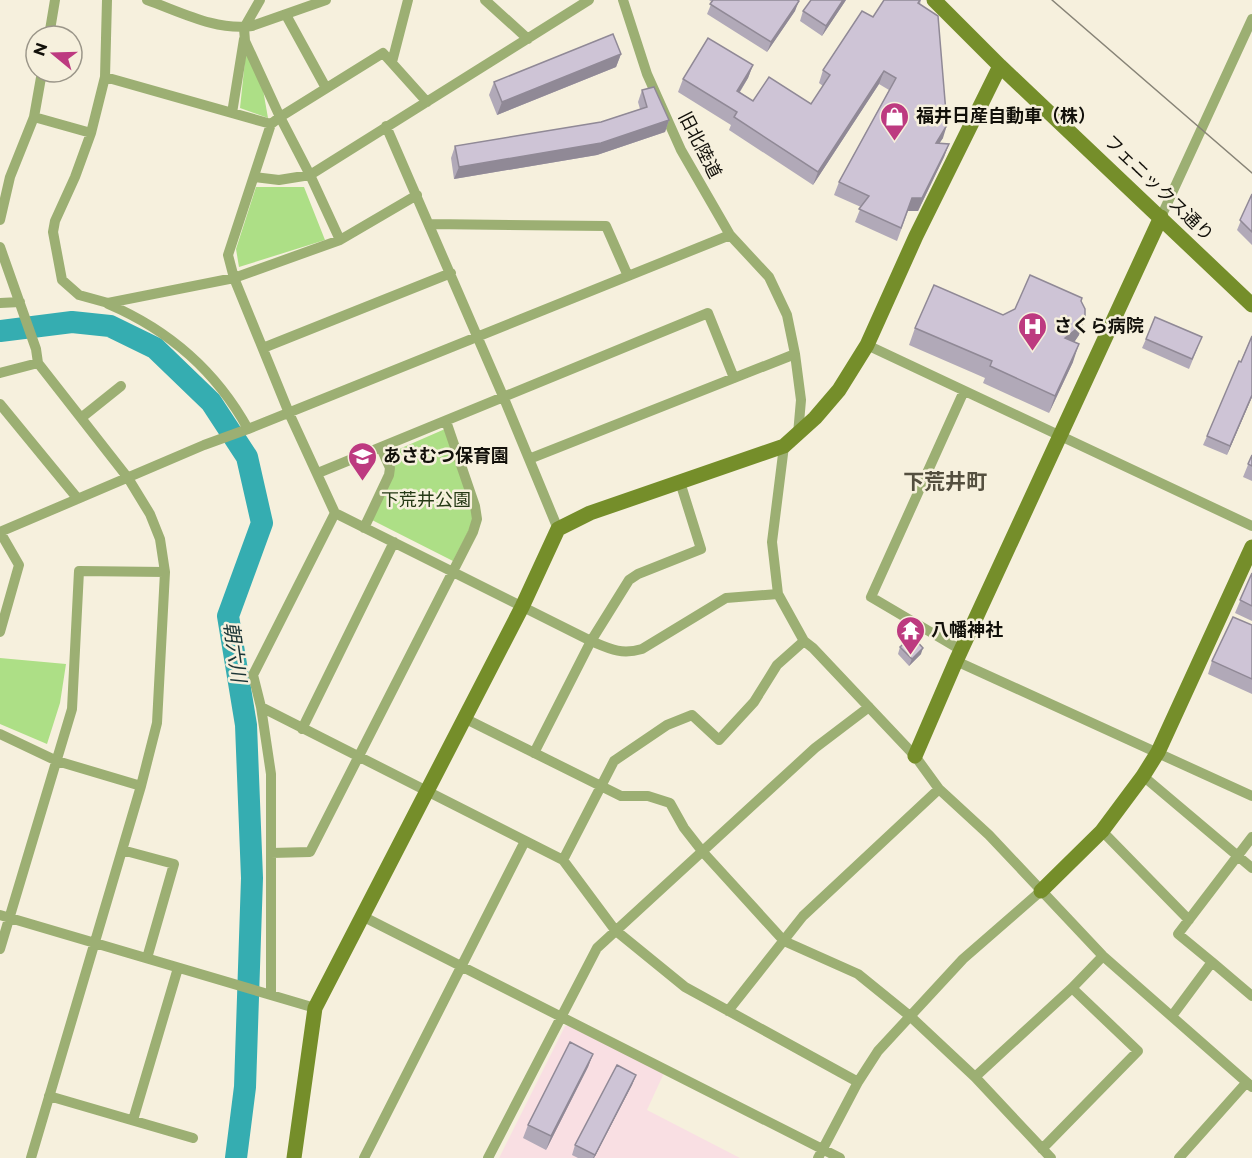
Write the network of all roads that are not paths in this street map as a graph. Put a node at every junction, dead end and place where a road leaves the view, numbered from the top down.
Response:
1 (55, 0) edge
2 (107, 0) edge
3 (147, 0) edge
4 (260, 0) edge
5 (326, 0) edge
6 (408, 0) edge
7 (485, 0) edge
8 (589, 0) edge
9 (623, 0) edge
10 (934, 0) edge
11 (286, 15) junction
12 (1252, 19) edge
13 (51, 24) edge
14 (244, 33) junction
15 (528, 39) junction
16 (392, 62) junction
17 (1000, 66) junction
18 (105, 77) junction
19 (40, 84) edge
20 (326, 88) junction
21 (427, 102) junction
22 (232, 113) junction
23 (34, 117) junction
24 (280, 117) junction
25 (271, 124) junction
26 (386, 126) junction
27 (91, 133) junction
28 (310, 175) junction
29 (5, 176) edge
30 (254, 177) junction
31 (417, 195) junction
32 (1161, 216) junction
33 (0, 220) edge
34 (429, 224) junction
35 (730, 235) junction
36 (340, 240) junction
37 (0, 247) edge
38 (2, 259) edge
39 (451, 273) junction
40 (628, 276) junction
41 (234, 278) junction
42 (0, 303) edge
43 (108, 303) junction
44 (1252, 305) edge
45 (21, 306) junction
46 (478, 336) junction
47 (867, 345) junction
48 (263, 348) junction
49 (795, 354) junction
50 (38, 363) junction
51 (0, 373) edge
52 (734, 378) junction
53 (122, 386) dead end
54 (964, 391) junction
55 (504, 396) junction
56 (0, 404) edge
57 (289, 412) junction
58 (81, 417) junction
59 (446, 420) junction
60 (244, 431) junction
61 (798, 434) junction
62 (1060, 436) junction
63 (784, 446) junction
64 (381, 448) junction
65 (529, 459) junction
66 (318, 473) junction
67 (128, 478) junction
68 (680, 482) junction
69 (78, 499) junction
70 (335, 513) junction
71 (1252, 526) edge
72 (364, 528) junction
73 (558, 529) junction
74 (0, 532) edge
75 (394, 542) junction
76 (1252, 547) edge
77 (165, 572) junction
78 (454, 572) junction
79 (778, 594) junction
80 (522, 607) junction
81 (0, 632) edge
82 (591, 641) junction
83 (804, 641) junction
84 (958, 656) junction
85 (261, 707) junction
86 (868, 707) junction
87 (464, 718) junction
88 (302, 729) junction
89 (0, 734) edge
90 (1158, 752) junction
91 (534, 753) junction
92 (915, 756) junction
93 (358, 757) junction
94 (57, 761) junction
95 (1143, 776) junction
96 (141, 786) junction
97 (602, 787) junction
98 (939, 789) junction
99 (426, 791) junction
100 (1252, 796) edge
101 (1102, 831) junction
102 (1252, 837) edge
103 (525, 841) junction
104 (122, 850) junction
105 (702, 851) junction
106 (271, 853) junction
107 (1237, 856) junction
108 (563, 860) junction
109 (1252, 868) edge
110 (1041, 891) junction
111 (5, 916) edge
112 (362, 916) junction
113 (1189, 920) junction
114 (615, 930) junction
115 (784, 941) junction
116 (94, 943) junction
117 (0, 949) edge
118 (1103, 956) junction
119 (147, 958) junction
120 (1212, 962) junction
121 (461, 966) junction
122 (178, 968) junction
123 (1072, 988) junction
124 (269, 995) junction
125 (1252, 996) edge
126 (315, 1008) junction
127 (728, 1011) junction
128 (561, 1016) junction
129 (1172, 1016) junction
130 (911, 1017) junction
131 (975, 1077) junction
132 (858, 1082) junction
133 (1249, 1085) edge
134 (49, 1096) junction
135 (133, 1120) junction
136 (193, 1138) dead end
137 (1041, 1149) junction
138 (820, 1154) edge
139 (31, 1158) edge
140 (294, 1158) edge
141 (364, 1158) edge
142 (488, 1158) edge
143 (840, 1158) edge
144 (1051, 1158) edge
145 (1179, 1158) edge

1 - 13 street
2 - 18 street
3 - 14 street
4 - 14 street
5 - 11 street
6 - 16 street
7 - 15 street
8 - 15 street
9 - 35 street, 旧北陸道
10 - 17 street, フェニックス通り
11 - 14 street
11 - 20 street
12 - 32 street
14 - 22 street
14 - 24 street
15 - 21 street
16 - 20 street
16 - 21 street
17 - 32 street, フェニックス通り
17 - 47 street
18 - 22 street
18 - 27 street
19 - 23 street
20 - 24 street
21 - 26 street
22 - 25 street
23 - 27 street
23 - 29 street
24 - 25 street
24 - 28 street
25 - 30 street
26 - 28 street
26 - 31 street
27 - 43 street
28 - 30 street
28 - 36 street
29 - 33 street
30 - 41 street
31 - 34 street
31 - 36 street
32 - 44 street, フェニックス通り
32 - 62 street
34 - 39 street
34 - 40 street
35 - 40 street
35 - 49 street, 旧北陸道
36 - 41 street
37 - 38 street
38 - 45 street
39 - 46 street
39 - 48 street
40 - 46 street
41 - 43 street
41 - 48 street
42 - 45 street
43 - 60 street
45 - 50 street
46 - 55 street
46 - 57 street
47 - 54 street
47 - 61 street
48 - 57 street
49 - 52 street
49 - 61 street, 旧北陸道
50 - 51 street
50 - 58 street
52 - 55 street
52 - 65 street
53 - 58 street
54 - 62 street
54 - 84 street
55 - 59 street
55 - 65 street
56 - 69 street
57 - 60 street
57 - 66 street
58 - 67 street
59 - 64 street
59 - 78 street
60 - 67 street
61 - 63 street
62 - 71 street
62 - 84 street
63 - 68 street
63 - 79 street
64 - 66 street
64 - 72 street
65 - 73 street
66 - 70 street
67 - 69 street
67 - 77 street
68 - 73 street
68 - 82 street
69 - 74 street
70 - 72 street
70 - 85 street
72 - 75 street
73 - 80 street
74 - 81 street
75 - 78 street
75 - 88 street
76 - 90 street
77 - 94 street
77 - 96 street
78 - 80 street
78 - 93 street
79 - 82 street
79 - 83 street
80 - 82 street
80 - 87 street
82 - 91 street
83 - 86 street
83 - 97 street
84 - 90 street
84 - 92 street
85 - 88 street
85 - 106 street
86 - 92 street
86 - 105 street
87 - 91 street
87 - 99 street
88 - 93 street
89 - 94 street
90 - 95 street
90 - 100 street
91 - 97 street
92 - 98 street
93 - 99 street
93 - 106 street
94 - 96 street
94 - 111 street
95 - 101 street
95 - 107 street
96 - 104 street
97 - 105 street
97 - 108 street
98 - 110 street
98 - 115 street
99 - 103 street
99 - 112 street
101 - 110 street
101 - 113 street
102 - 107 street
103 - 108 street
103 - 121 street
104 - 116 street
104 - 119 street
105 - 114 street
105 - 115 street
106 - 124 street
107 - 109 street
107 - 113 street
108 - 114 street
110 - 118 street
110 - 130 street
111 - 116 street
111 - 117 street
112 - 121 street
112 - 126 street
113 - 120 street
114 - 127 street
114 - 128 street
115 - 127 street
115 - 130 street
116 - 119 street
116 - 134 street
118 - 123 street
118 - 129 street
119 - 122 street
120 - 125 street
120 - 129 street
121 - 128 street
121 - 141 street
122 - 124 street
122 - 135 street
123 - 131 street
123 - 137 street
124 - 126 street
126 - 140 street
127 - 132 street
128 - 138 street
128 - 142 street
129 - 133 street
130 - 131 street
130 - 132 street
131 - 137 street
132 - 138 street
133 - 145 street
134 - 135 street
134 - 139 street
135 - 136 street
137 - 144 street
138 - 143 street

